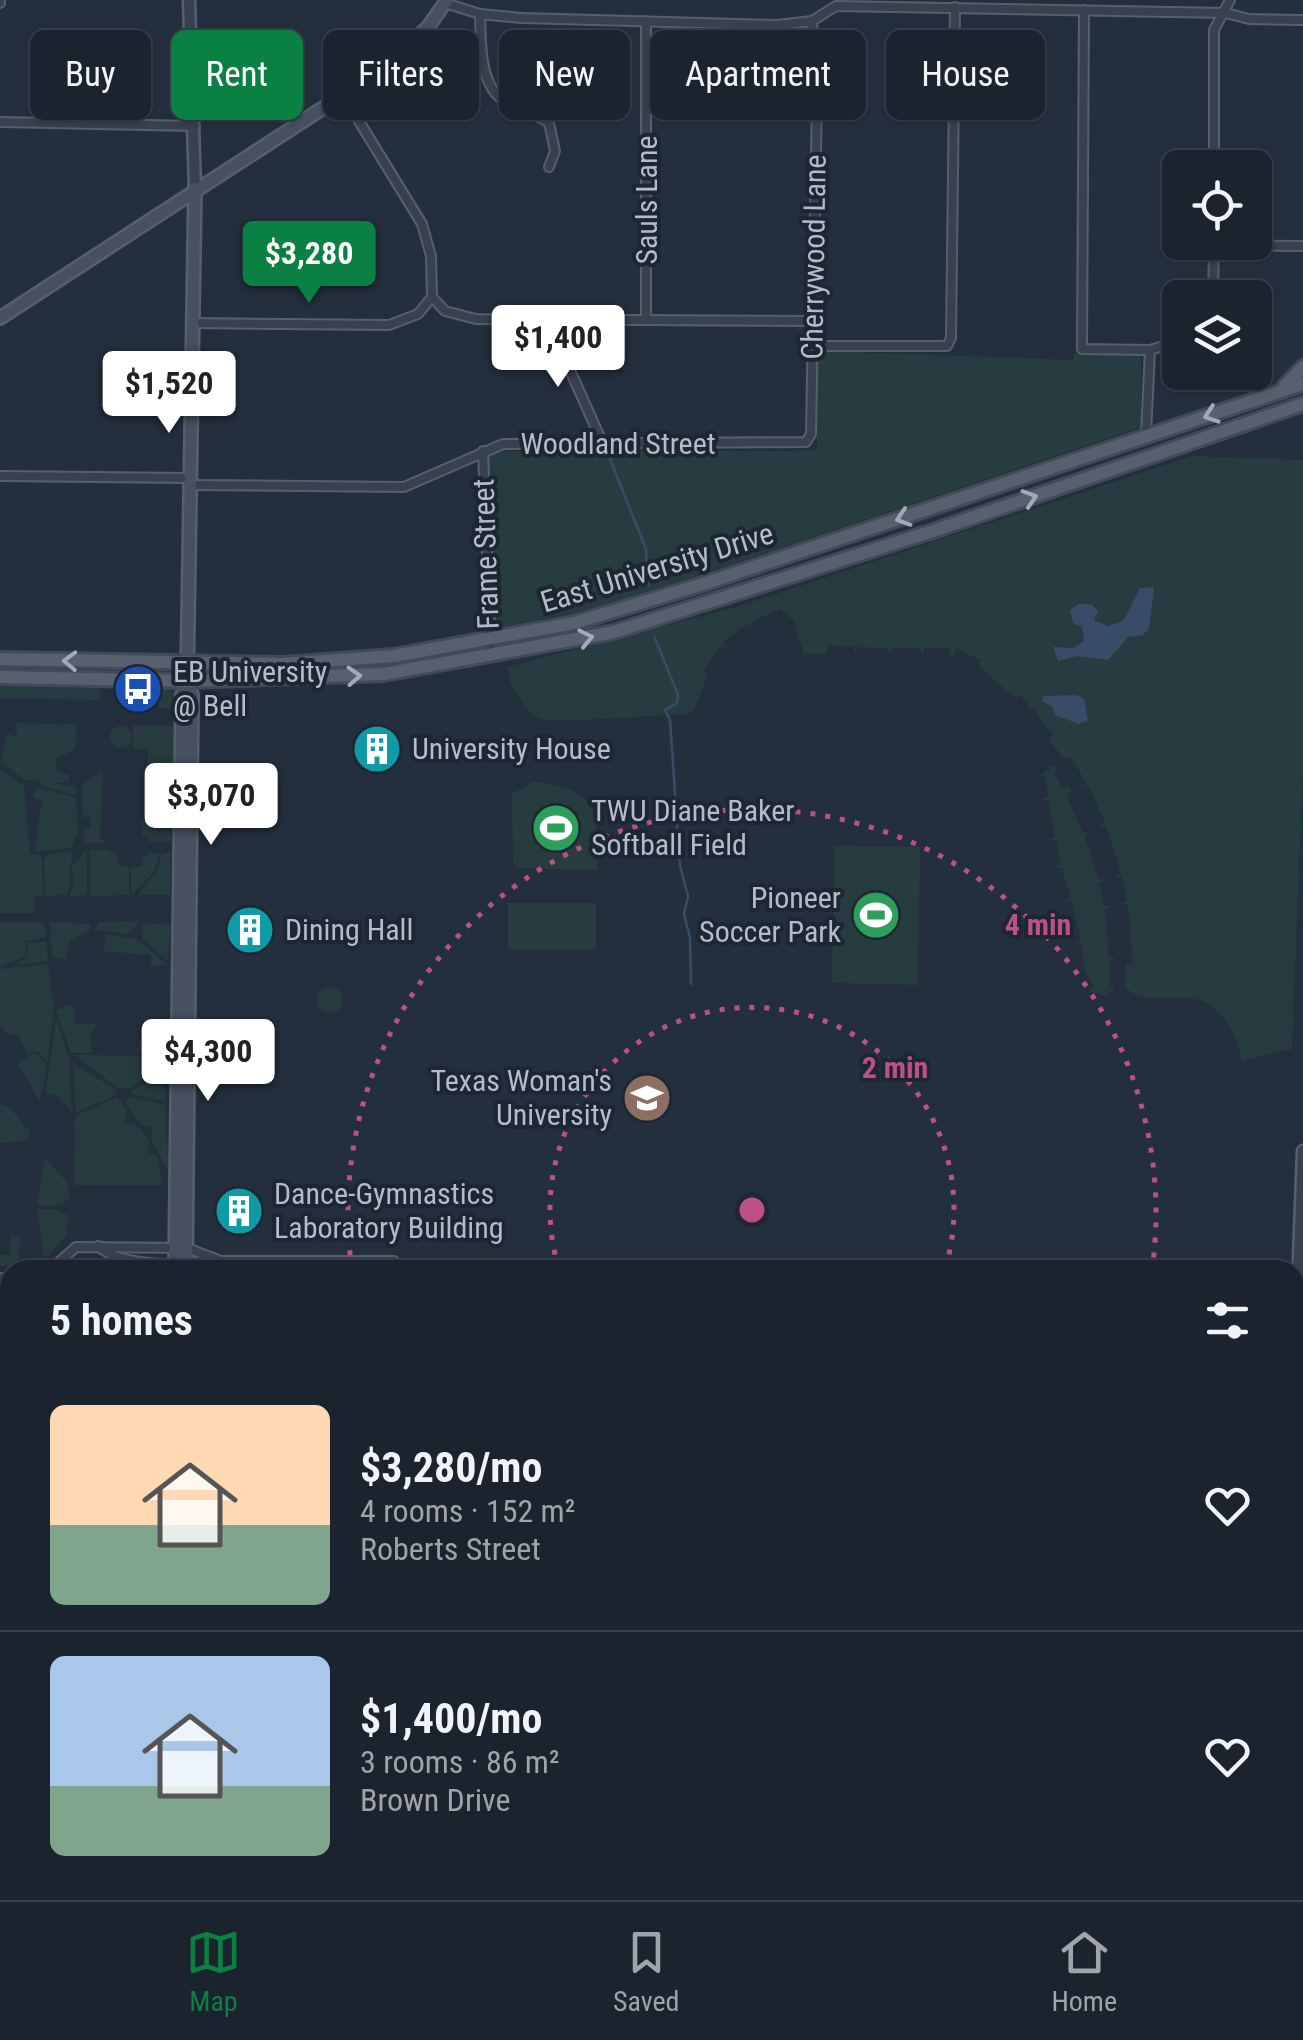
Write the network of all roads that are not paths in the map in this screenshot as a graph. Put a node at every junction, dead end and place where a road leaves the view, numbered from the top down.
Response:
1 (189, 0) edge
2 (1230, 0) edge
3 (446, 2) edge
4 (1099, 5) edge
5 (954, 7) junction
6 (1084, 10) junction
7 (1226, 13) junction
8 (480, 14) junction
9 (1303, 20) edge
10 (646, 22) junction
11 (812, 22) junction
12 (358, 120) edge
13 (0, 122) edge
14 (195, 126) junction
15 (1214, 150) edge
16 (549, 167) dead end
17 (196, 188) junction
18 (1272, 245) edge
19 (1303, 246) edge
20 (432, 297) junction
21 (0, 318) edge
22 (646, 319) junction
23 (548, 321) junction
24 (814, 321) junction
25 (192, 324) junction
26 (812, 346) junction
27 (1162, 346) edge
28 (1150, 350) junction
29 (1303, 367) edge
30 (1303, 384) edge
31 (1279, 392) junction
32 (1303, 404) edge
33 (811, 434) joint
34 (1146, 438) junction
35 (603, 444) junction
36 (483, 451) junction
37 (0, 476) edge
38 (189, 482) junction
39 (488, 641) junction
40 (491, 657) junction
41 (0, 659) edge
42 (187, 664) junction
43 (0, 678) edge
44 (187, 680) junction
45 (1303, 1150) edge
46 (98, 1246) junction
47 (181, 1248) junction
48 (213, 1258) junction
49 (61, 1260) edge
50 (138, 1260) edge
51 (181, 1260) edge
52 (205, 1260) edge
53 (334, 1260) edge
54 (1299, 1260) edge

1 - 14 street
2 - 7 street
3 - 8 street
3 - 17 main road
4 - 6 street
4 - 7 street
5 - 6 street
5 - 11 street
5 - 26 street
6 - 28 street
7 - 9 street
7 - 15 street
8 - 10 street
8 - 16 street
10 - 11 street
10 - 22 street, Sauls Lane
11 - 24 street, Cherrywood Lane
12 - 20 street
13 - 14 street
14 - 17 street
17 - 21 main road
17 - 25 main road
18 - 19 street
20 - 23 street
20 - 25 street
22 - 23 street
22 - 24 street
23 - 35 street
24 - 26 street, Cherrywood Lane
25 - 38 main road
26 - 33 street, Cherrywood Lane
27 - 28 street
28 - 34 street
29 - 31 main road
30 - 31 main road, East University Drive
31 -> 34 main road, East University Drive
40 -> 32 main road, East University Drive
33 - 35 street, Woodland Street
34 -> 39 main road, East University Drive
35 - 36 street, Woodland Street
36 - 38 street, Woodland Street
36 - 39 street, Frame Street
37 - 38 street, Woodland Street
38 - 42 main road
39 - 40 street, Frame Street
39 - 42 main road, East University Drive
44 -> 40 main road, East University Drive
42 -> 41 main road, East University Drive
42 - 44 main road
43 - 44 main road, East University Drive
44 - 47 main road
45 - 54 street
46 - 47 street
46 - 49 street
46 - 50 street
47 - 48 street
47 - 51 main road
48 - 52 street
48 - 53 street

